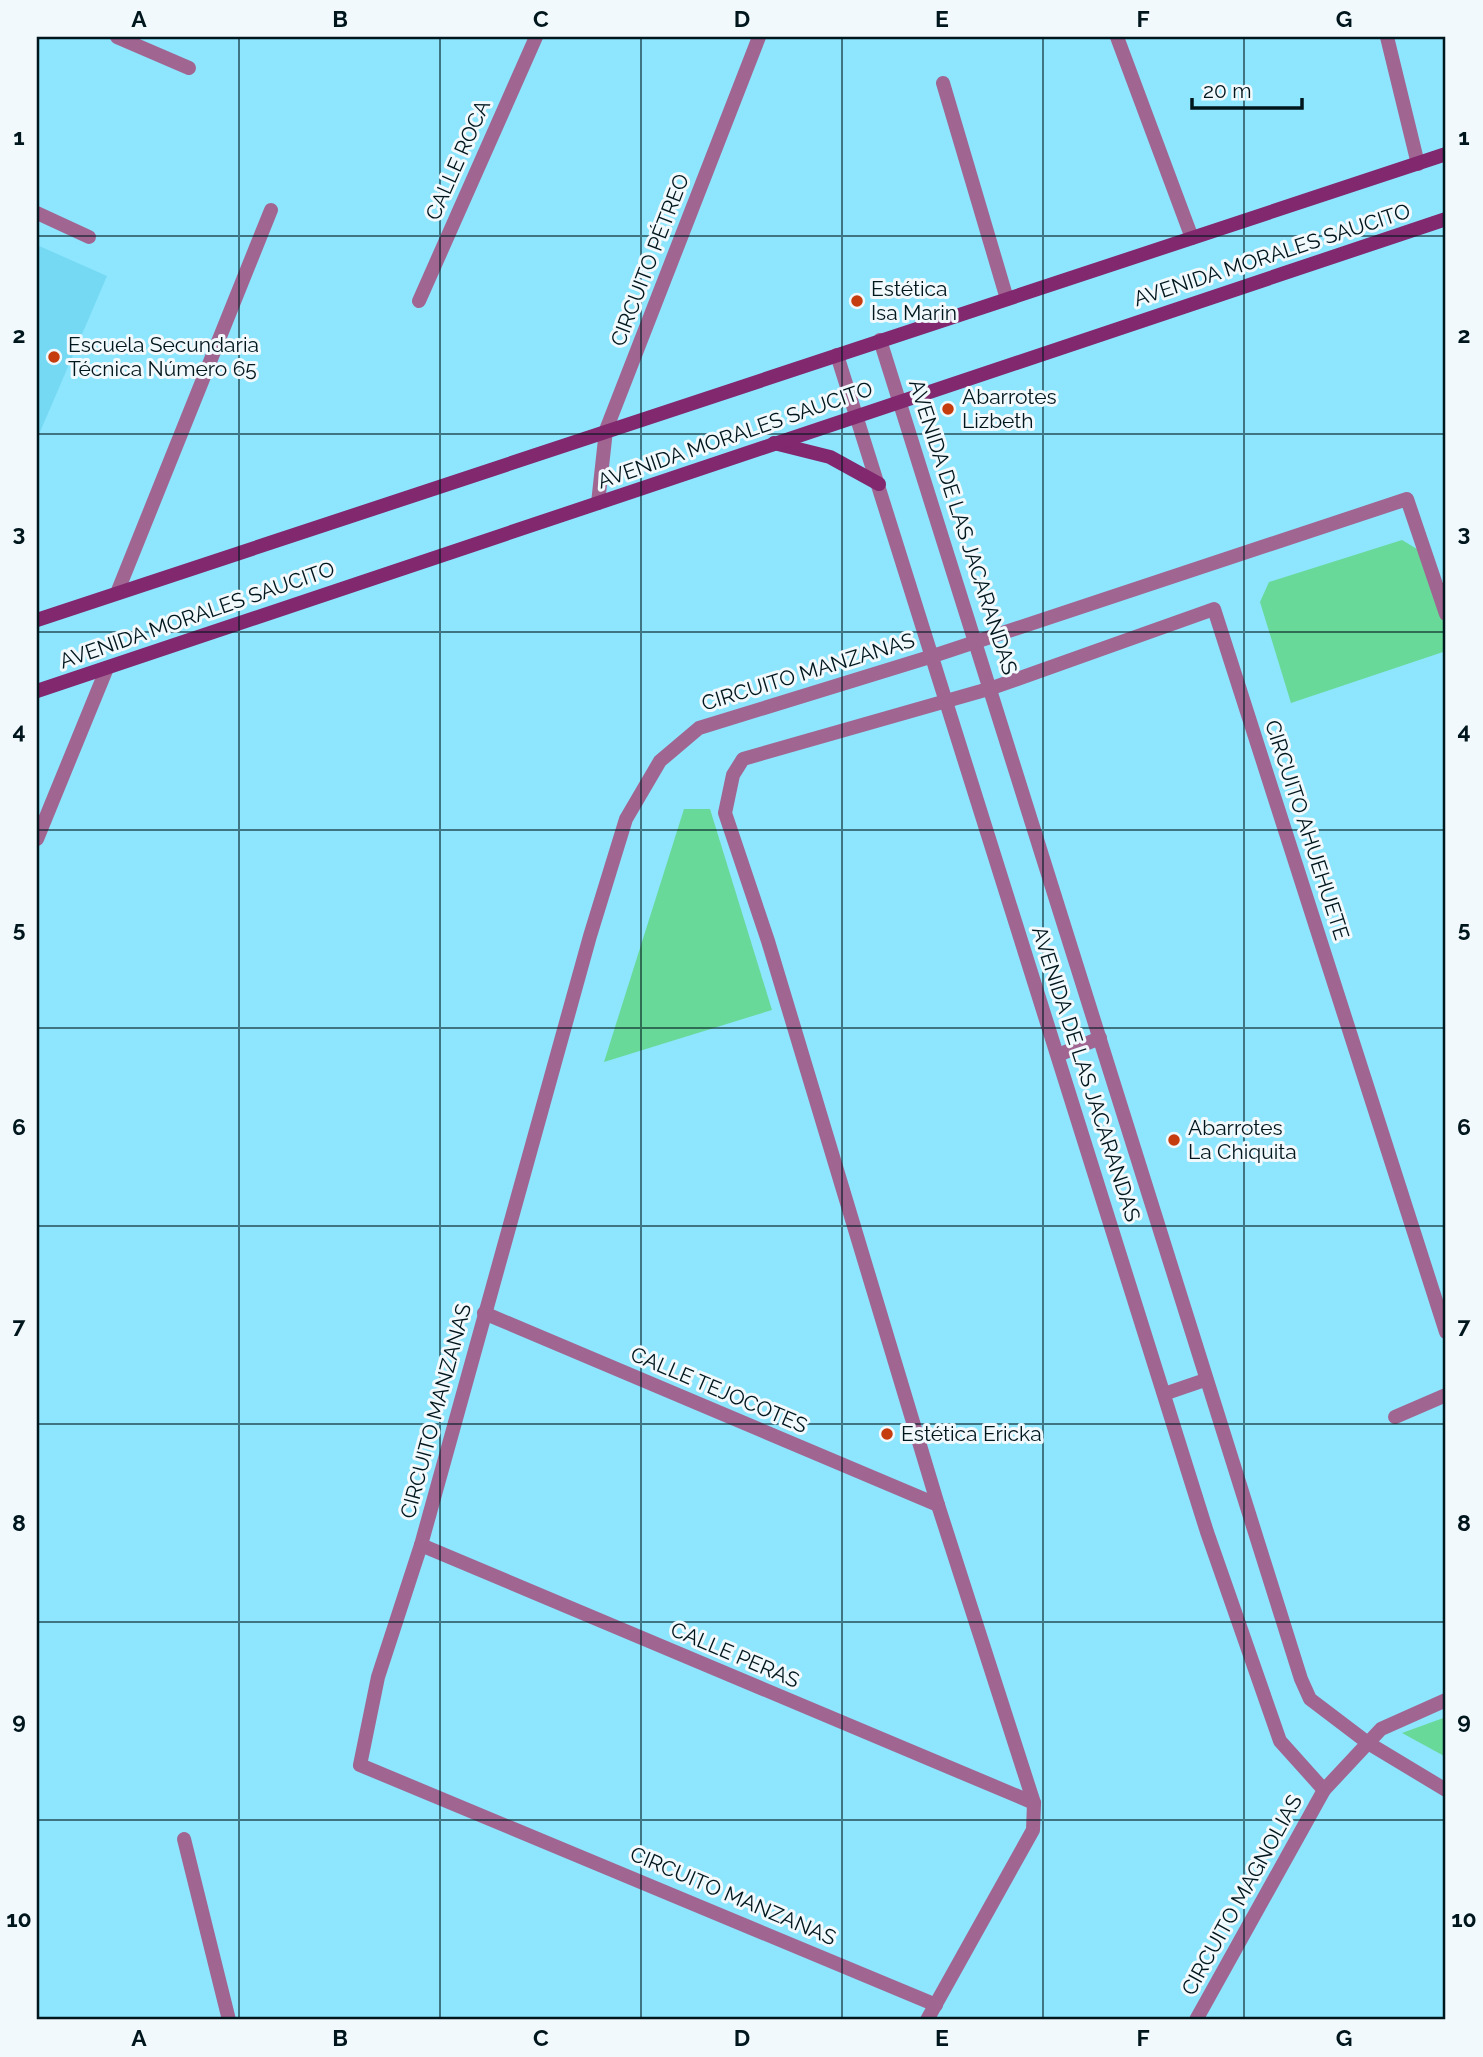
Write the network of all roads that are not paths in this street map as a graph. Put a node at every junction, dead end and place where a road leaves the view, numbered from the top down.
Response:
1 (117, 37) edge
2 (536, 37) edge
3 (759, 37) edge
4 (1117, 37) edge
5 (1387, 37) edge
6 (189, 68) dead end
7 (943, 83) dead end
8 (1446, 154) edge
9 (1418, 164) junction
10 (271, 210) dead end
11 (37, 213) edge
12 (1446, 219) edge
13 (89, 237) dead end
14 (1192, 238) junction
15 (1007, 299) junction
16 (419, 301) dead end
17 (880, 340) junction
18 (837, 355) junction
19 (901, 401) junction
20 (856, 415) junction
21 (606, 430) junction
22 (773, 443) junction
23 (879, 484) junction
24 (598, 503) junction
25 (117, 593) junction
26 (1446, 614) edge
27 (37, 620) edge
28 (977, 640) junction
29 (933, 656) junction
30 (107, 668) junction
31 (992, 688) junction
32 (37, 691) edge
33 (947, 699) junction
34 (37, 839) edge
35 (1100, 1038) junction
36 (1058, 1055) junction
37 (484, 1313) junction
38 (1446, 1332) edge
39 (1205, 1380) junction
40 (1164, 1394) junction
41 (1446, 1395) edge
42 (1395, 1417) dead end
43 (937, 1505) junction
44 (421, 1545) junction
45 (1446, 1700) edge
46 (1368, 1743) junction
47 (1324, 1790) junction
48 (1446, 1790) edge
49 (1034, 1803) junction
50 (184, 1839) dead end
51 (936, 2005) junction
52 (229, 2020) edge
53 (927, 2020) edge
54 (1196, 2020) edge

1 - 6 street
2 - 16 street, CALLE ROCA
3 - 21 street, CIRCUITO PÉTREO
4 - 14 street
5 - 9 street
7 - 15 street
8 - 9 main road, AVENIDA MORALES SAUCITO
9 - 14 main road, AVENIDA MORALES SAUCITO
10 - 25 street
11 - 13 street
12 - 19 main road, AVENIDA MORALES SAUCITO
14 - 15 main road, AVENIDA MORALES SAUCITO
15 - 17 main road, AVENIDA MORALES SAUCITO
17 - 18 main road, AVENIDA MORALES SAUCITO
17 - 19 street, AVENIDA DE LAS JACARANDAS
18 - 20 street, AVENIDA DE LAS JACARANDAS
18 - 21 main road, AVENIDA MORALES SAUCITO
19 - 20 main road, AVENIDA MORALES SAUCITO
19 - 28 street, AVENIDA DE LAS JACARANDAS
20 - 22 main road, AVENIDA MORALES SAUCITO
20 - 23 street, AVENIDA DE LAS JACARANDAS
21 - 24 street, CIRCUITO PÉTREO
21 - 25 main road, AVENIDA MORALES SAUCITO
22 - 23 main road
22 - 24 main road, AVENIDA MORALES SAUCITO
23 - 29 street, AVENIDA DE LAS JACARANDAS
24 - 30 main road, AVENIDA MORALES SAUCITO
25 - 27 main road, AVENIDA MORALES SAUCITO
26 - 28 street
28 - 29 street
28 - 31 street, AVENIDA DE LAS JACARANDAS
29 - 33 street, AVENIDA DE LAS JACARANDAS
29 - 37 street, CIRCUITO MANZANAS
30 - 32 main road, AVENIDA MORALES SAUCITO
30 - 34 street
31 - 33 street, CIRCUITO AHUEHUETE
31 - 35 street, AVENIDA DE LAS JACARANDAS
31 - 38 street, CIRCUITO AHUEHUETE
33 - 36 street, AVENIDA DE LAS JACARANDAS
33 - 43 street
35 - 36 street
35 - 39 street, AVENIDA DE LAS JACARANDAS
36 - 40 street, AVENIDA DE LAS JACARANDAS
37 - 43 street, CALLE TEJOCOTES
37 - 44 street, CIRCUITO MANZANAS
39 - 40 street
39 - 46 street, AVENIDA DE LAS JACARANDAS
40 - 47 street, AVENIDA DE LAS JACARANDAS
41 - 42 street
43 - 49 street
44 - 49 street, CALLE PERAS
44 - 51 street, CIRCUITO MANZANAS
45 - 46 street, CIRCUITO MAGNOLIAS
46 - 47 street, CIRCUITO MAGNOLIAS
46 - 48 street
47 - 54 street, CIRCUITO MAGNOLIAS
49 - 51 street
50 - 52 street
51 - 53 street

